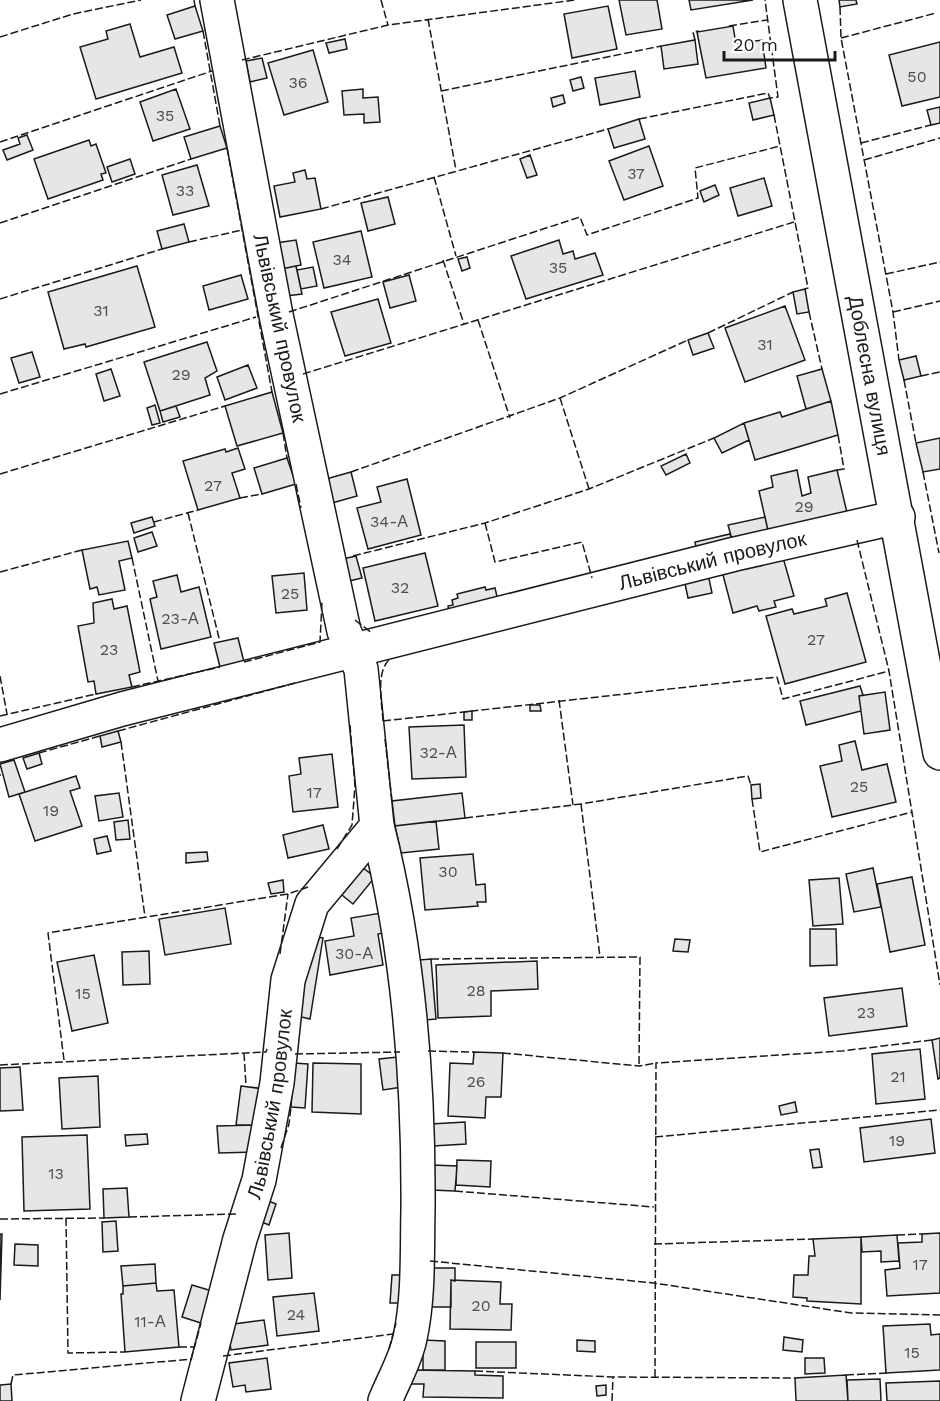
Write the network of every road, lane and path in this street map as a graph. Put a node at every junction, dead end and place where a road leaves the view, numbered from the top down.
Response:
1 (217, 0) edge
2 (800, 0) edge
3 (898, 517) junction
4 (353, 652) junction
5 (0, 745) edge
6 (940, 753) edge
7 (377, 826) junction
8 (198, 1401) edge
9 (385, 1401) edge

1 - 4 street, Львівський провулок
2 - 3 street, Доблесна вулиця
3 - 4 street, Львівський провулок
3 - 6 street, Доблесна вулиця
4 - 5 street, Львівський провулок
4 - 7 street, Львівський провулок
7 - 8 street, Львівський провулок
7 - 9 street, Львівський провулок

